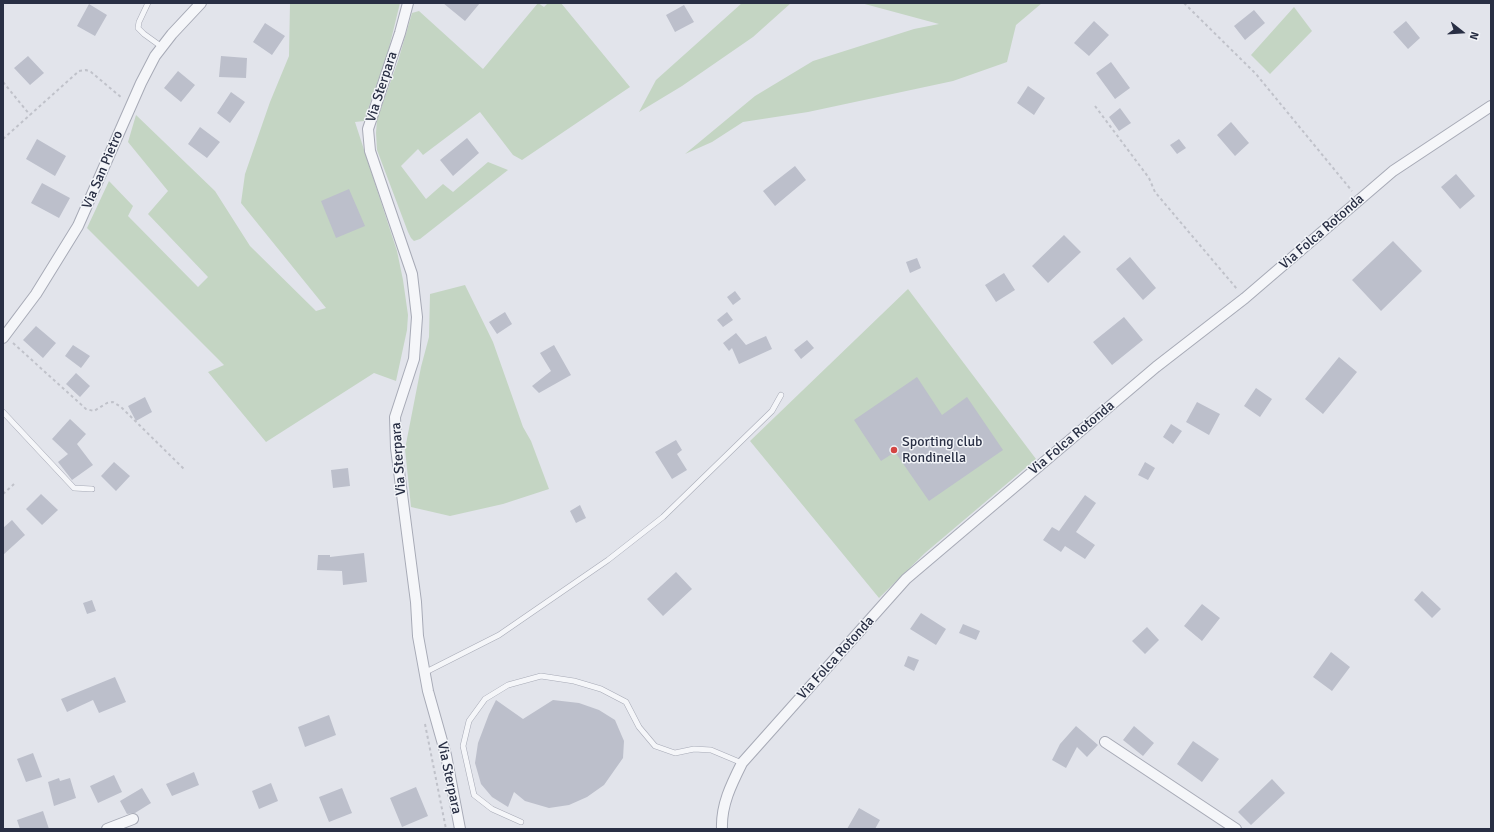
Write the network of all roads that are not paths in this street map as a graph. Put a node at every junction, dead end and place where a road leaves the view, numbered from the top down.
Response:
1 (148, 3) edge
2 (201, 3) edge
3 (408, 3) edge
4 (162, 47) junction
5 (1491, 106) edge
6 (4, 336) edge
7 (781, 395) dead end
8 (3, 412) edge
9 (92, 489) dead end
10 (424, 673) junction
11 (1105, 742) dead end
12 (742, 763) junction
13 (134, 819) dead end
14 (521, 822) dead end
15 (106, 829) edge
16 (460, 829) edge
17 (722, 829) edge
18 (1236, 829) edge

1 - 4 lane
2 - 4 street, Via San Pietro
3 - 10 street, Via Sterpara
4 - 6 street, Via San Pietro
5 - 12 street, Via Folca Rotonda
7 - 10 lane
8 - 9 lane
10 - 16 street, Via Sterpara
11 - 18 street
12 - 14 lane
12 - 17 street, Via Folca Rotonda
13 - 15 street

